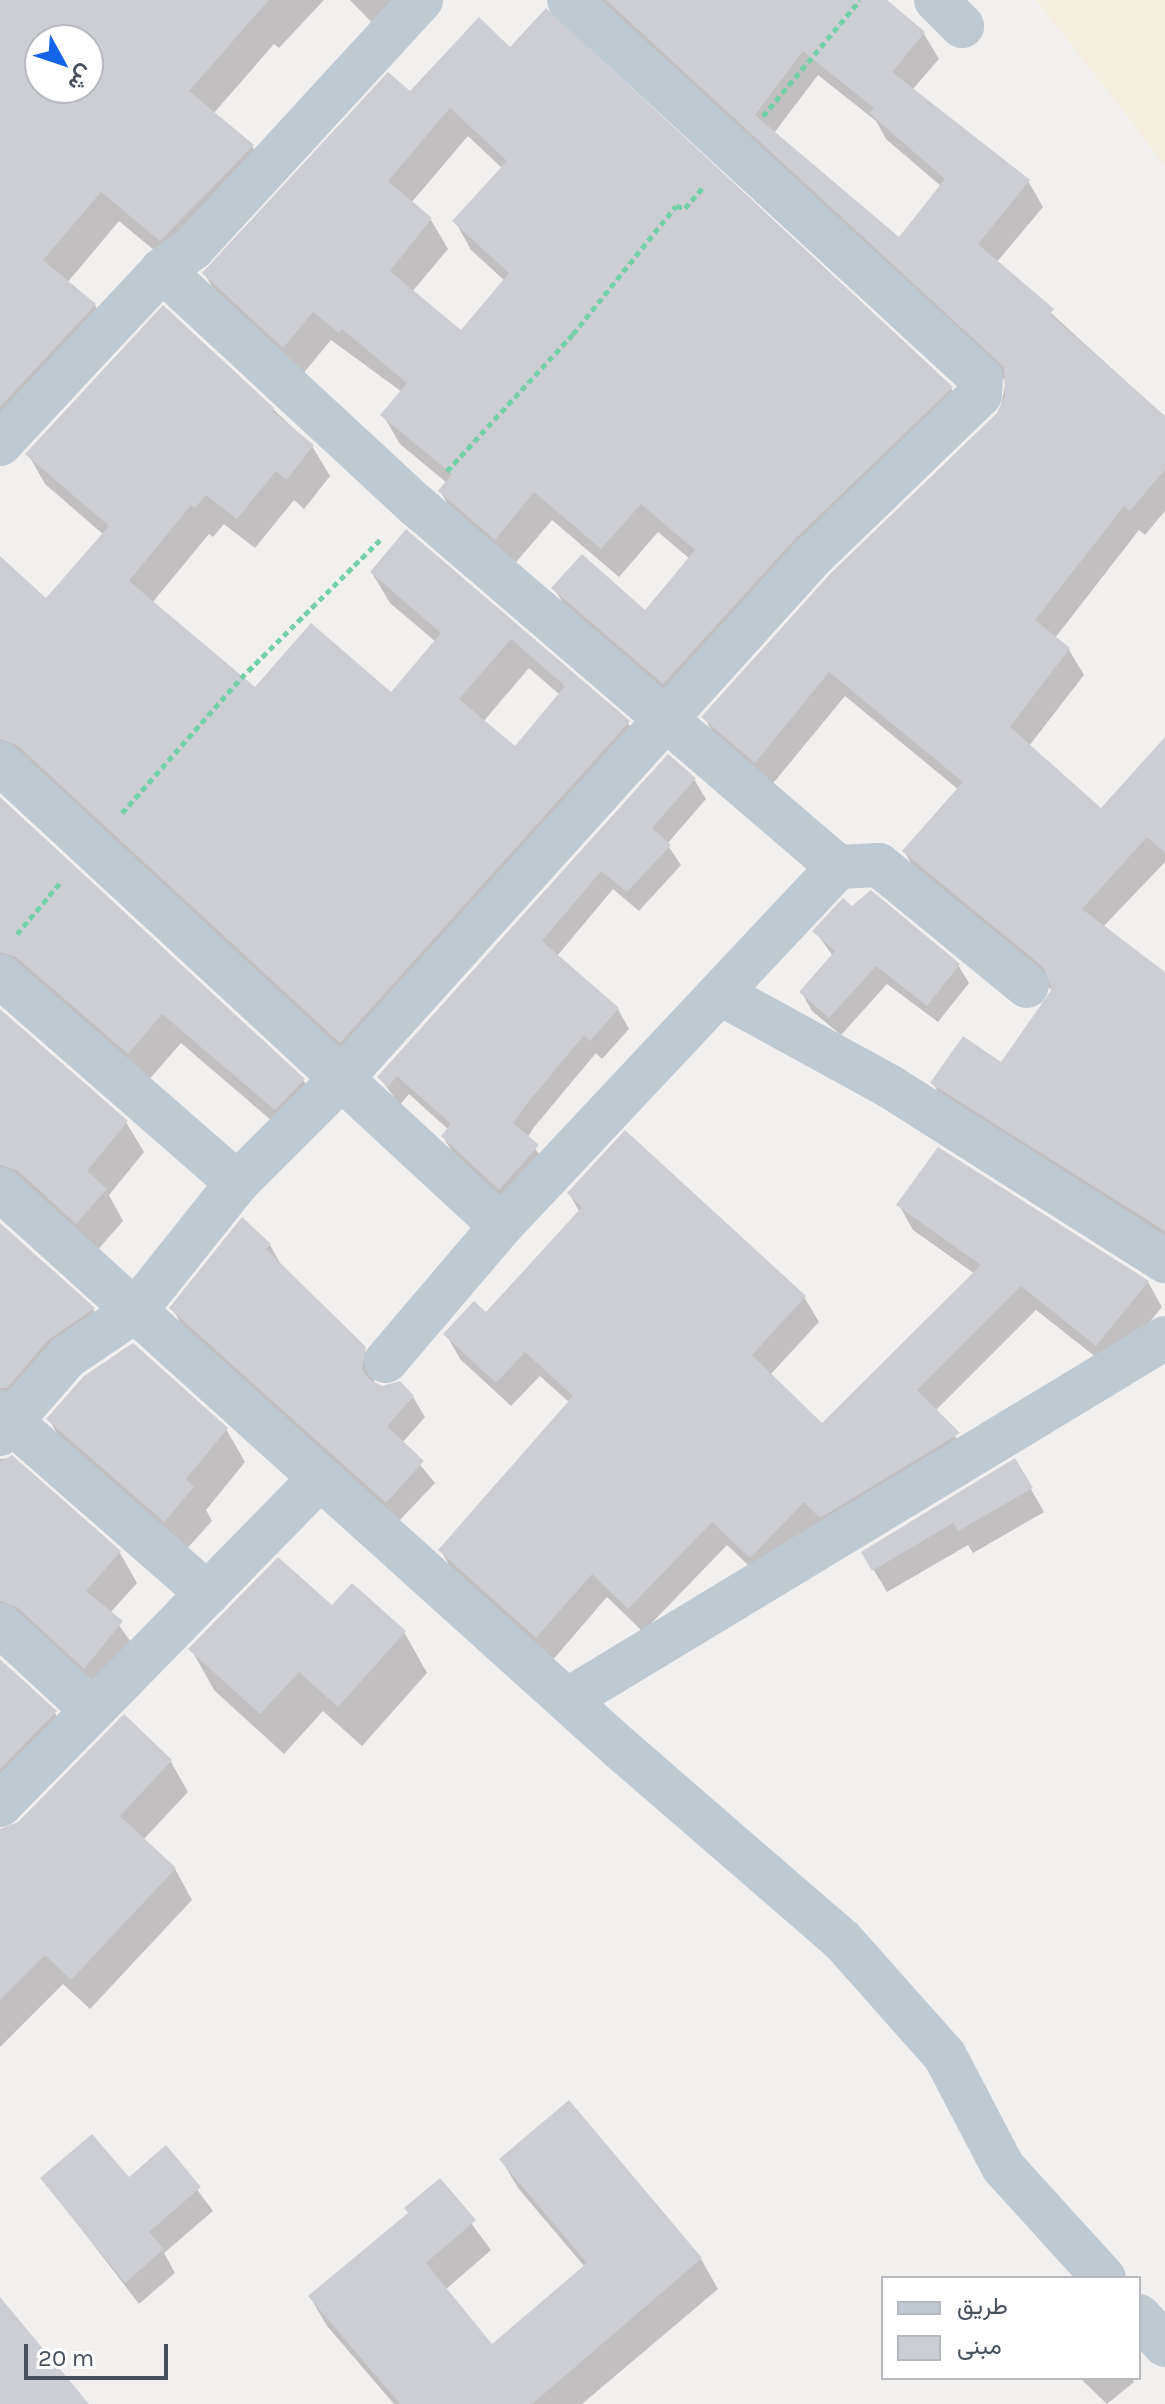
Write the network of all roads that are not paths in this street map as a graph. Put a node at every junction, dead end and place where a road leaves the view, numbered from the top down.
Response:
1 (421, 0) edge
2 (569, 0) edge
3 (162, 270) junction
4 (0, 444) edge
5 (664, 720) junction
6 (0, 763) edge
7 (838, 867) junction
8 (0, 976) edge
9 (1027, 986) dead end
10 (721, 994) junction
11 (342, 1078) junction
12 (237, 1183) junction
13 (0, 1189) edge
14 (501, 1226) junction
15 (1165, 1261) edge
16 (135, 1311) junction
17 (1165, 1338) edge
18 (386, 1361) dead end
19 (3, 1423) edge
20 (319, 1479) junction
21 (208, 1594) junction
22 (0, 1625) edge
23 (567, 1700) junction
24 (90, 1708) junction
25 (0, 1805) edge
26 (1102, 2276) edge
27 (1141, 2318) edge
28 (1165, 2345) edge

1 - 3 street
2 - 5 street
3 - 4 street
3 - 5 street
5 - 7 street
5 - 11 street
6 - 11 street
7 - 9 street
7 - 10 street
8 - 12 street
10 - 14 street
10 - 15 street
11 - 12 street
11 - 14 street
12 - 16 street
13 - 16 street
14 - 18 street
16 - 19 street
16 - 20 street
17 - 23 street
19 - 21 street
20 - 21 street
20 - 23 street
21 - 24 street
22 - 24 street
23 - 26 street
24 - 25 street
27 - 28 street

